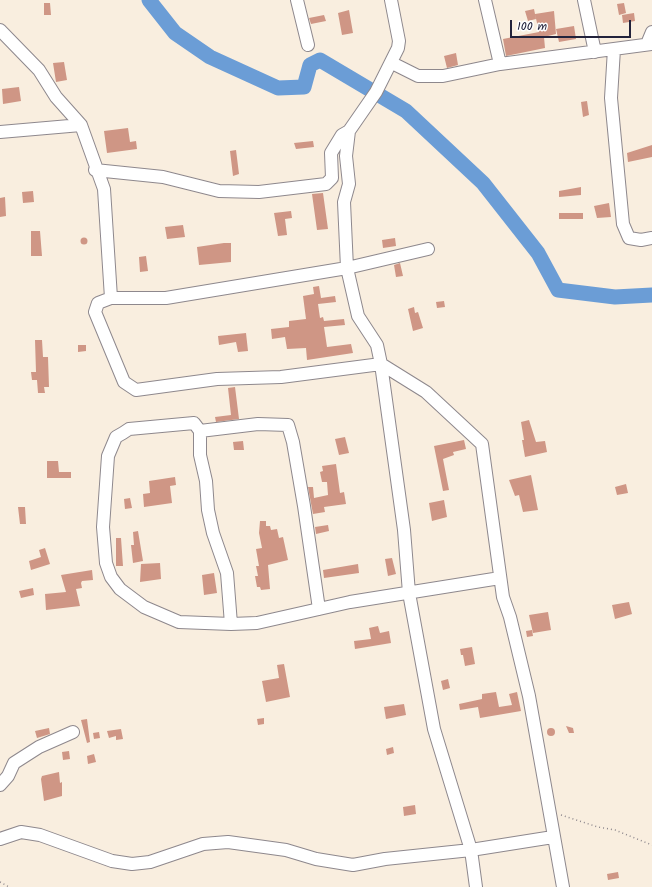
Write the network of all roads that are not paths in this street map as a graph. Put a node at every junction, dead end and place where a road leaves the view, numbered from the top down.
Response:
1 (297, 0) edge
2 (391, 0) edge
3 (486, 0) edge
4 (584, 0) edge
5 (0, 30) edge
6 (652, 32) edge
7 (650, 44) edge
8 (308, 45) dead end
9 (614, 49) junction
10 (595, 52) junction
11 (392, 63) junction
12 (500, 64) junction
13 (81, 125) junction
14 (349, 131) junction
15 (0, 132) edge
16 (95, 170) junction
17 (652, 238) edge
18 (428, 249) dead end
19 (347, 268) junction
20 (111, 298) junction
21 (381, 364) junction
22 (200, 431) junction
23 (500, 578) junction
24 (409, 593) junction
25 (319, 609) junction
26 (232, 624) junction
27 (73, 732) dead end
28 (0, 785) edge
29 (553, 837) junction
30 (0, 838) edge
31 (471, 850) junction
32 (476, 887) edge
33 (562, 887) edge

1 - 8 street
2 - 11 street
3 - 12 street
4 - 10 street
5 - 13 street
6 - 7 street
7 - 9 street
9 - 10 street
9 - 17 street
10 - 12 street
11 - 12 street
11 - 14 street
13 - 15 street
13 - 16 street
14 - 16 street
14 - 19 street
16 - 20 street
18 - 19 street
19 - 20 street
19 - 21 street
20 - 21 street
21 - 23 street
21 - 24 street
22 - 25 street
22 - 26 street
22 - 26 street
23 - 24 street
23 - 29 street
24 - 25 street
24 - 31 street
25 - 26 street
27 - 28 street
29 - 31 street
29 - 33 street
30 - 31 street
31 - 32 street

